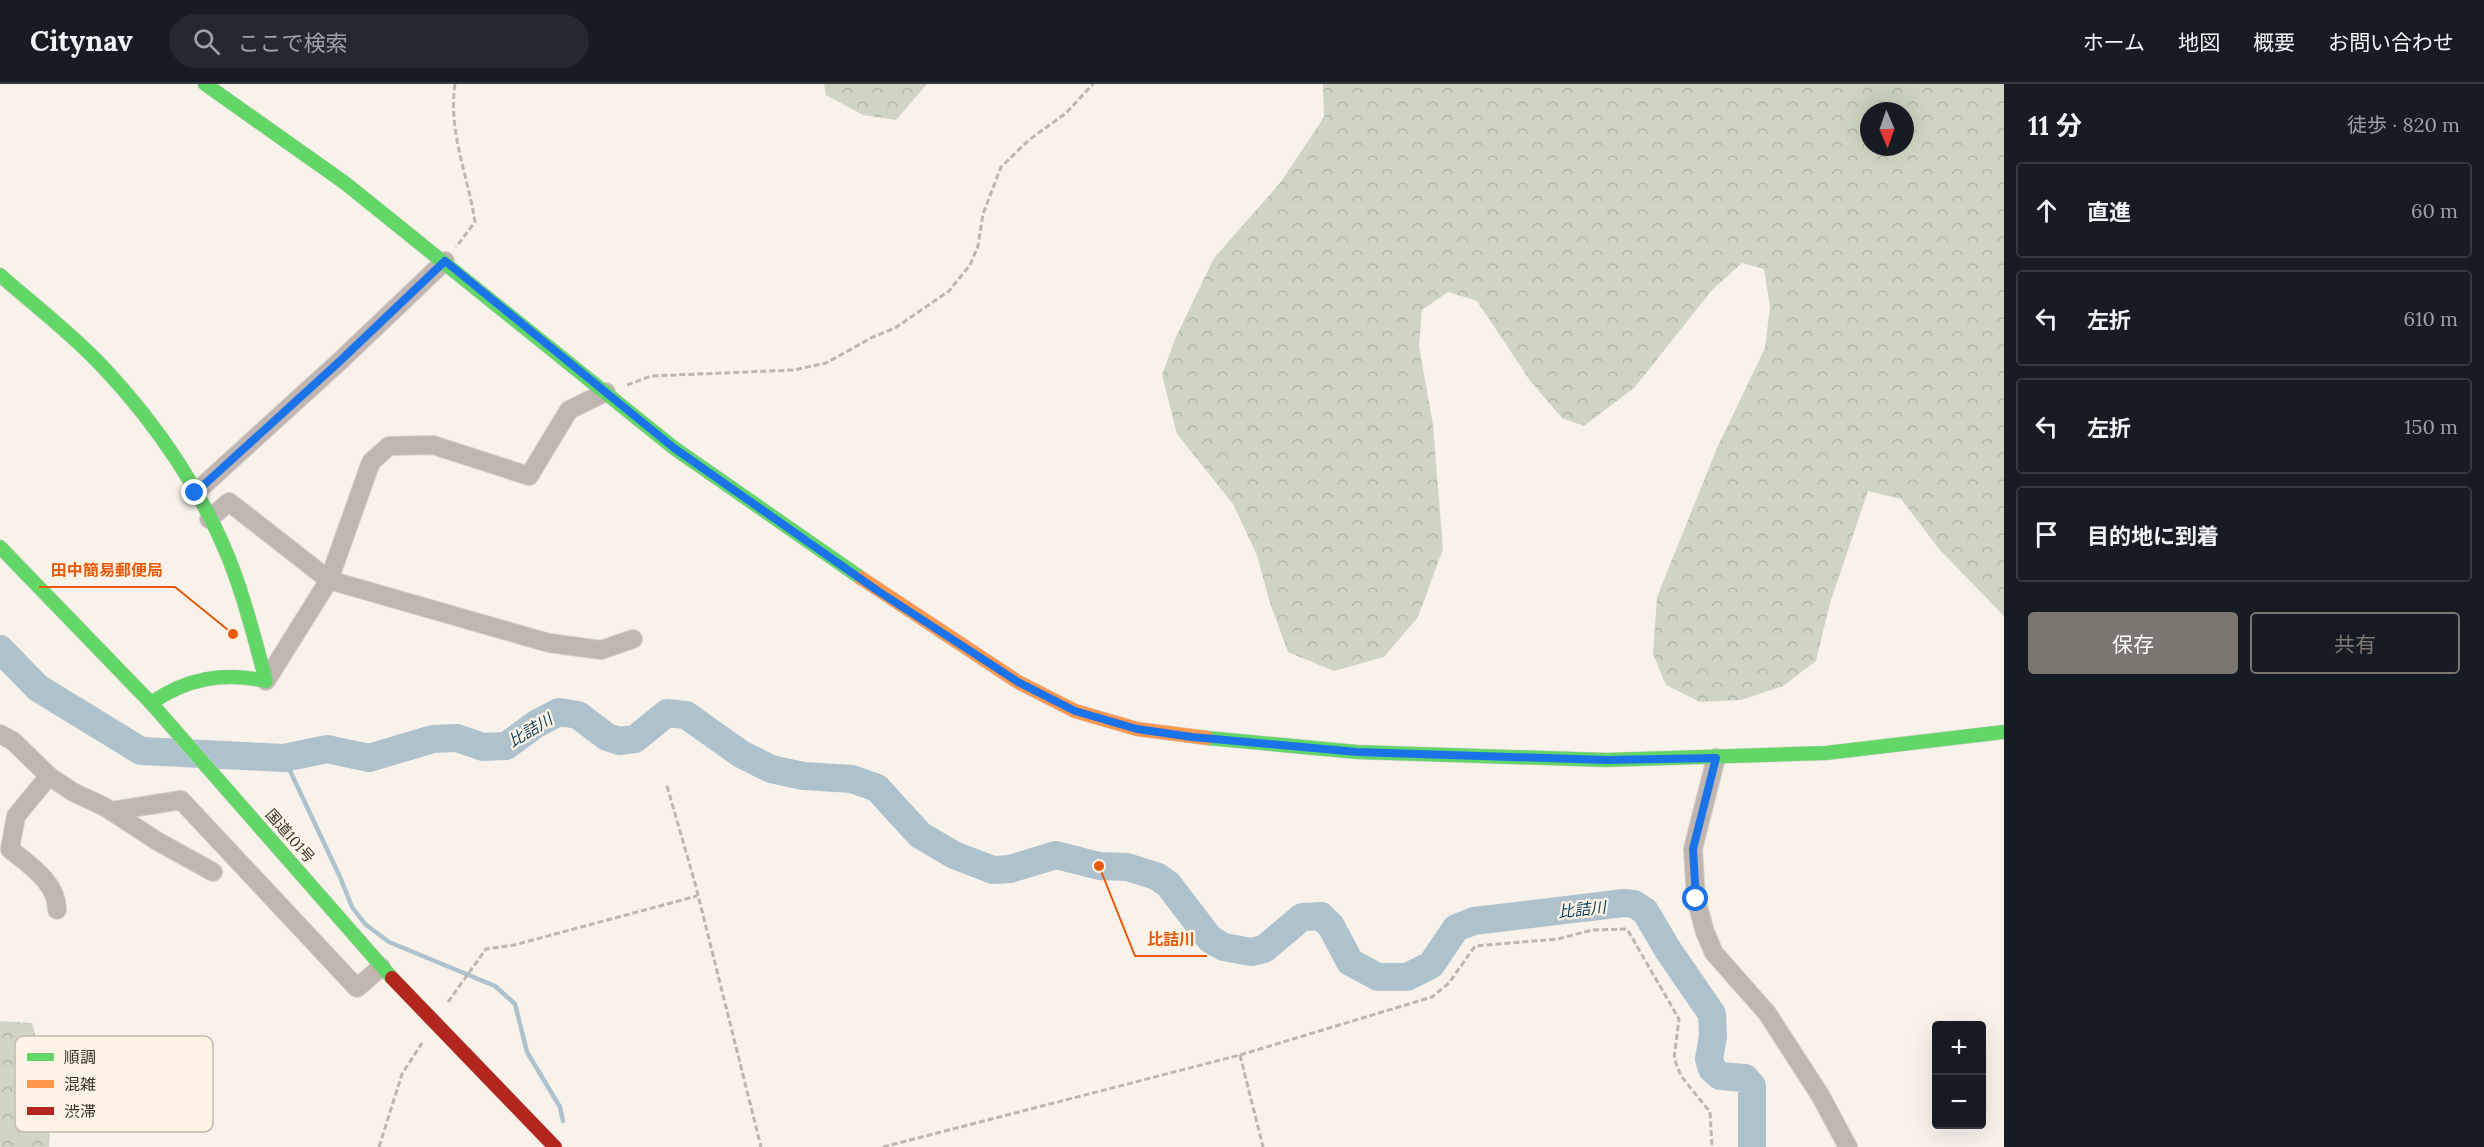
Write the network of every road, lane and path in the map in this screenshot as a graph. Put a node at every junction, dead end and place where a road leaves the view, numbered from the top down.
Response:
1 (205, 84) edge
2 (455, 84) edge
3 (1093, 84) edge
4 (445, 261) junction
5 (0, 275) edge
6 (606, 392) junction
7 (195, 493) junction
8 (209, 519) junction
9 (0, 547) edge
10 (329, 580) junction
11 (633, 639) dead end
12 (266, 681) junction
13 (151, 703) junction
14 (2004, 732) edge
15 (0, 734) edge
16 (1716, 758) junction
17 (49, 776) junction
18 (667, 786) dead end
19 (112, 811) junction
20 (213, 872) dead end
21 (697, 896) junction
22 (57, 910) dead end
23 (381, 967) junction
24 (434, 1024) junction
25 (1240, 1055) junction
26 (379, 1147) edge
27 (555, 1147) edge
28 (761, 1147) edge
29 (883, 1147) edge
30 (1263, 1147) edge
31 (1712, 1147) edge
32 (1848, 1147) edge

1 - 4 main road
2 - 4 path
3 - 6 path
4 - 6 main road
4 - 7 street
5 - 7 main road
6 - 10 street
6 - 16 main road
7 - 8 main road
8 - 10 street
8 - 12 main road
9 - 13 main road, 国道101号
10 - 11 street
10 - 12 street
12 - 13 main road
13 - 23 main road, 国道101号
14 - 16 main road
15 - 17 street
16 - 32 street
17 - 19 street
17 - 22 street
18 - 21 path
19 - 20 street
19 - 23 street
21 - 24 path
21 - 28 path
23 - 24 main road, 国道101号
24 - 26 path
24 - 27 main road, 国道101号
25 - 29 path
25 - 30 path
25 - 31 path

